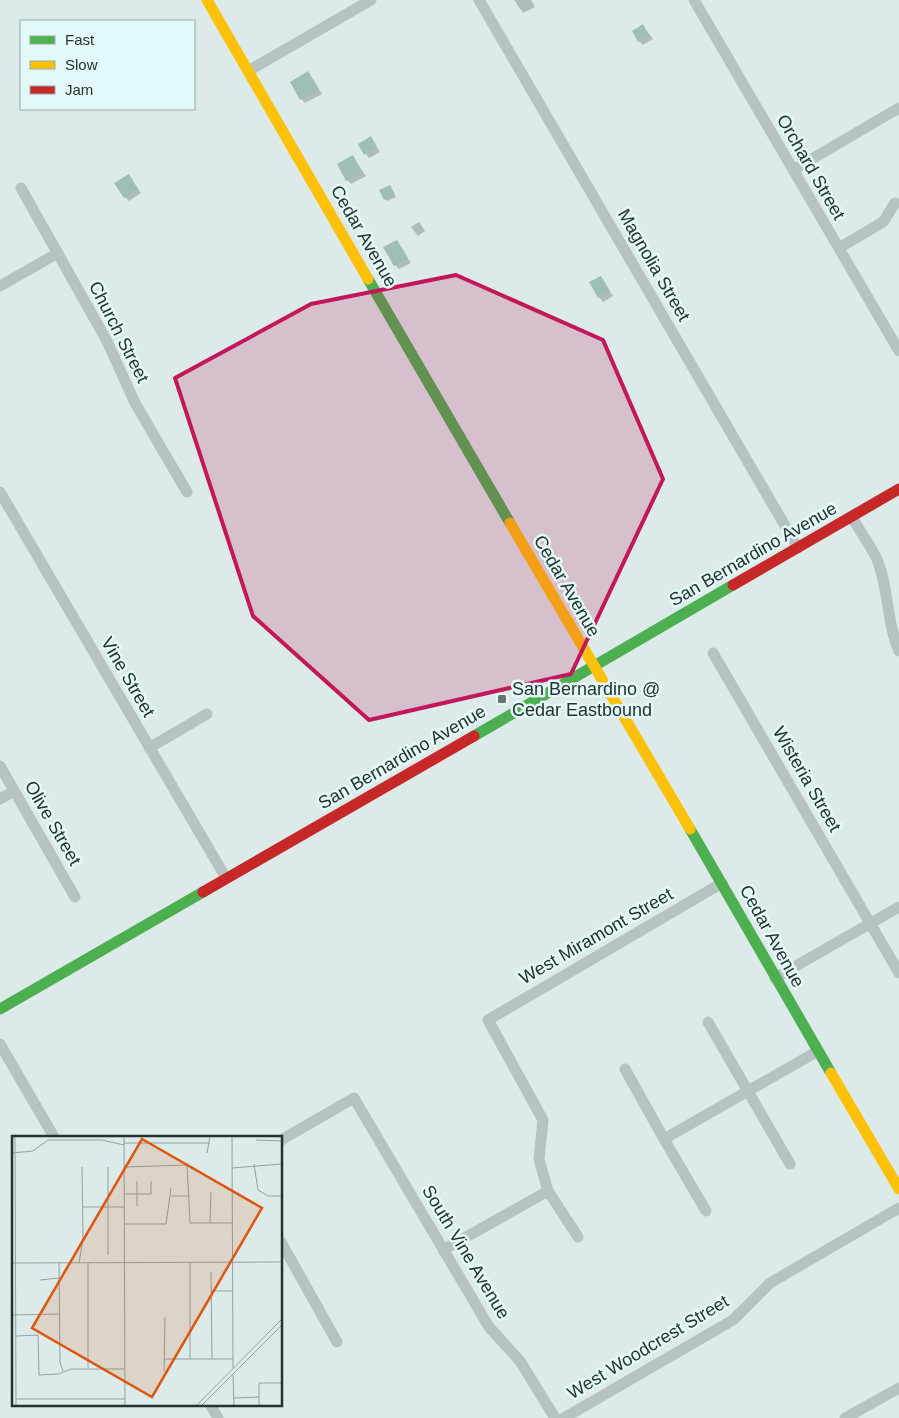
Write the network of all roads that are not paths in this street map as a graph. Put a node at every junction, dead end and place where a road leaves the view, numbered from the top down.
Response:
1 (207, 0) edge
2 (371, 0) edge
3 (479, 0) edge
4 (694, 0) edge
5 (248, 71) junction
6 (899, 108) edge
7 (793, 170) junction
8 (20, 188) dead end
9 (895, 203) dead end
10 (839, 248) junction
11 (58, 253) junction
12 (0, 286) edge
13 (899, 351) edge
14 (899, 489) edge
15 (0, 492) edge
16 (187, 492) dead end
17 (852, 517) junction
18 (798, 548) junction
19 (899, 651) edge
20 (713, 653) dead end
21 (594, 667) junction
22 (207, 714) dead end
23 (149, 748) junction
24 (0, 766) edge
25 (14, 791) junction
26 (0, 799) edge
27 (226, 878) junction
28 (722, 883) junction
29 (75, 896) dead end
30 (899, 907) edge
31 (871, 923) junction
32 (899, 974) edge
33 (775, 978) junction
34 (0, 1009) edge
35 (708, 1022) dead end
36 (0, 1044) edge
37 (818, 1052) junction
38 (625, 1069) dead end
39 (749, 1091) junction
40 (53, 1136) edge
41 (282, 1139) edge
42 (664, 1139) junction
43 (790, 1164) dead end
44 (899, 1189) edge
45 (548, 1191) junction
46 (899, 1208) edge
47 (706, 1211) dead end
48 (578, 1237) dead end
49 (282, 1244) edge
50 (443, 1250) junction
51 (338, 1342) dead end
52 (899, 1388) edge
53 (211, 1406) edge
54 (218, 1418) edge
55 (555, 1418) edge
56 (564, 1418) edge
57 (845, 1418) edge

1 - 5 main road, Cedar Avenue
2 - 5 street
3 - 18 street, Magnolia Street
4 - 7 street, Orchard Street
5 - 21 main road, Cedar Avenue
6 - 7 street
7 - 10 street, Orchard Street
8 - 11 street, Church Street
9 - 10 street
10 - 13 street, Orchard Street
11 - 12 street
11 - 16 street, Church Street
14 - 17 main road, San Bernardino Avenue
15 - 23 street, Vine Street
17 - 18 main road, San Bernardino Avenue
17 - 19 street
18 - 21 main road, San Bernardino Avenue
20 - 31 street, Wisteria Street
21 - 27 main road, San Bernardino Avenue
21 - 28 main road, Cedar Avenue
22 - 23 street
23 - 27 street, Vine Street
24 - 25 street, Olive Street
25 - 26 street
25 - 29 street, Olive Street
27 - 34 main road, San Bernardino Avenue
28 - 33 main road, Cedar Avenue
28 - 45 street, West Miramont Street
30 - 31 street
31 - 32 street, Wisteria Street
31 - 33 street
33 - 37 main road, Cedar Avenue
35 - 39 street
36 - 40 street
37 - 39 street
37 - 44 main road, Cedar Avenue
38 - 42 street
39 - 42 street
39 - 43 street
41 - 50 street, South Vine Avenue
42 - 47 street
45 - 48 street
45 - 50 street
46 - 56 street, West Woodcrest Street
49 - 51 street
50 - 55 street, South Vine Avenue
52 - 57 street
53 - 54 street

